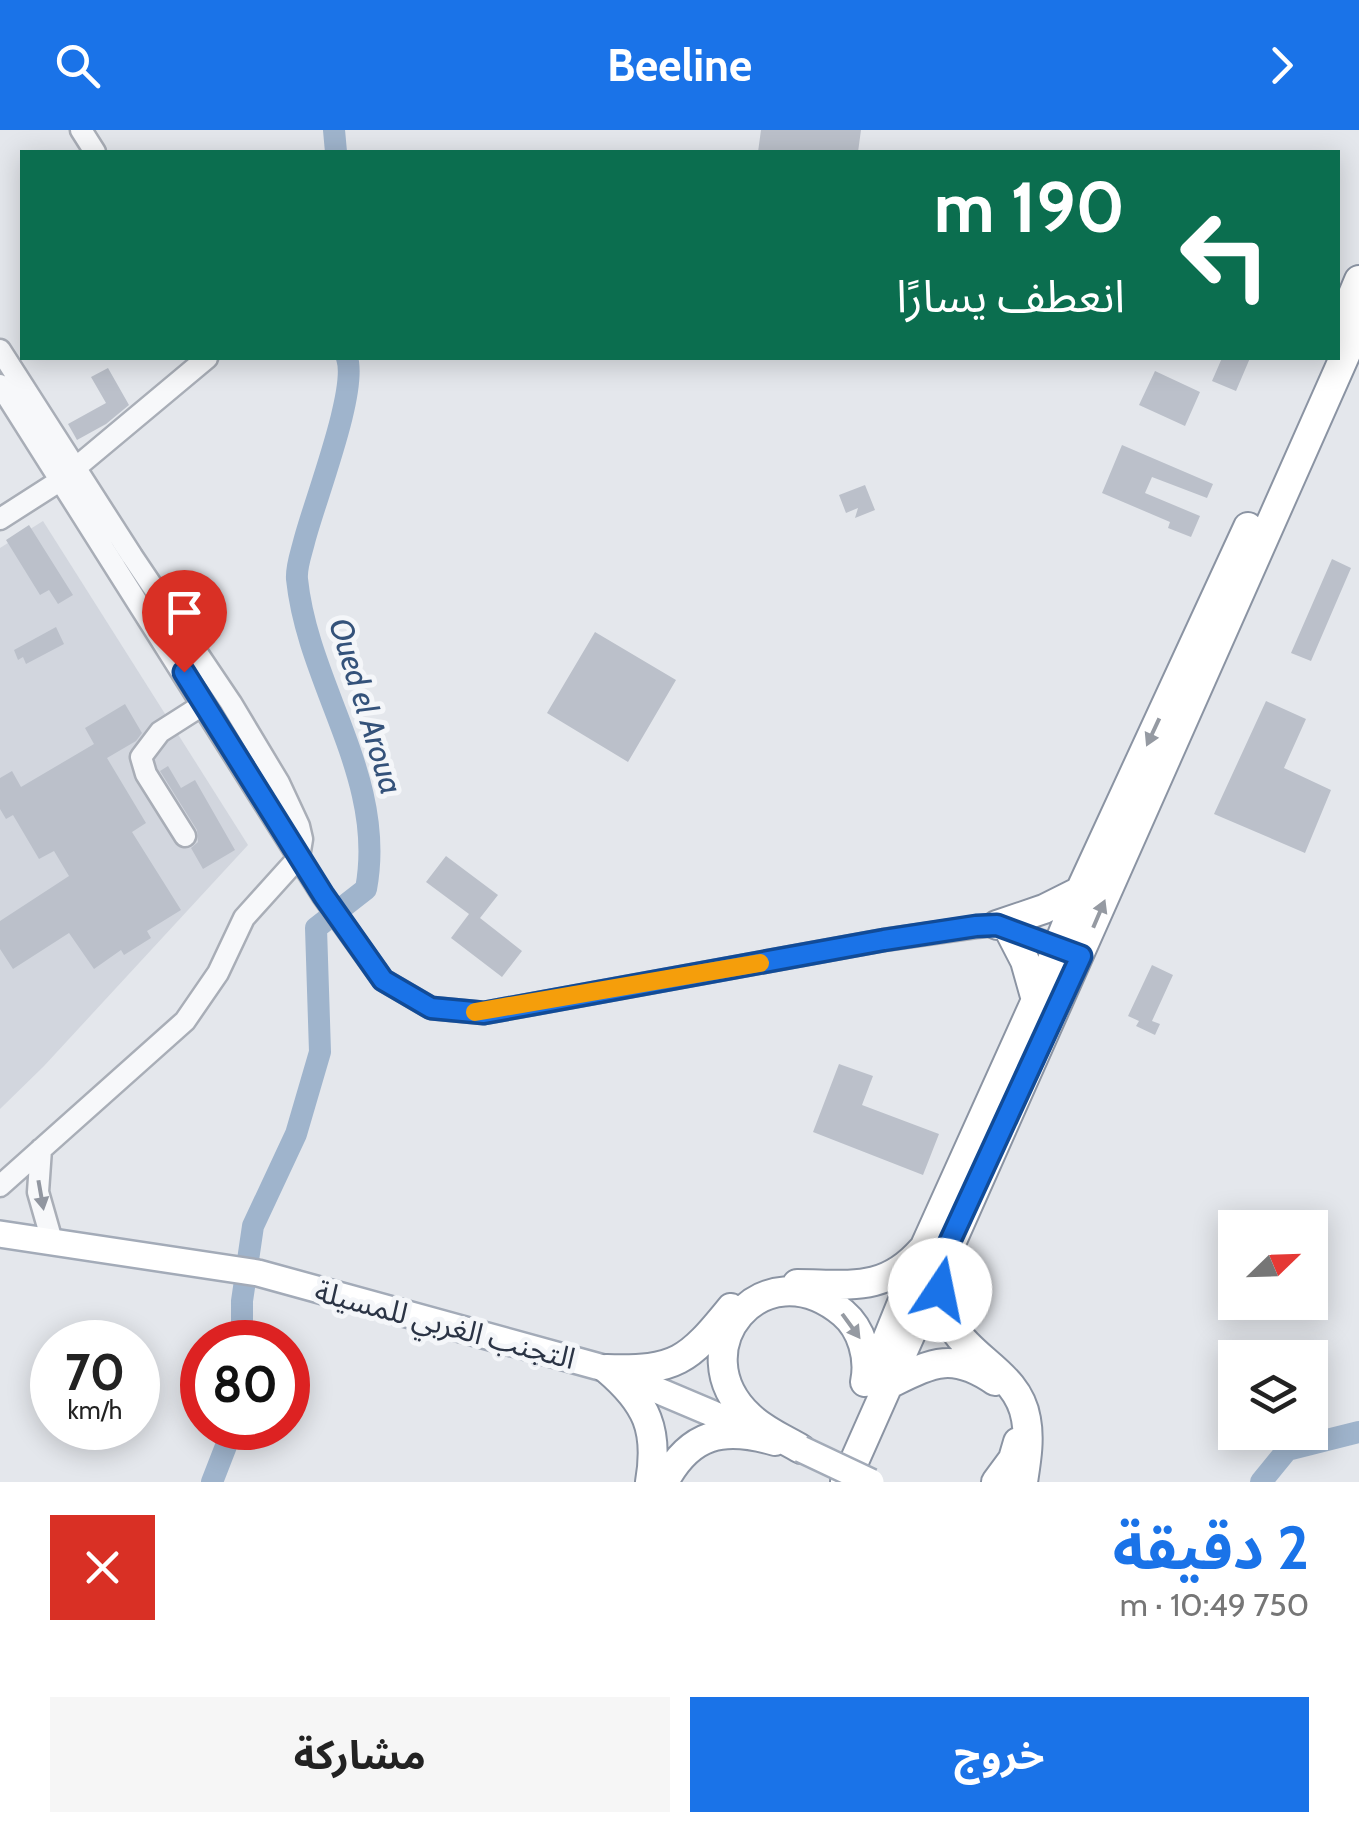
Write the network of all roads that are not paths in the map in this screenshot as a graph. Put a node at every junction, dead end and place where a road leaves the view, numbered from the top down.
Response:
1 (1359, 280) edge
2 (1359, 324) edge
3 (1340, 325) edge
4 (0, 350) edge
5 (205, 360) edge
6 (1325, 360) edge
7 (0, 384) edge
8 (68, 473) junction
9 (0, 519) edge
10 (171, 634) junction
11 (231, 703) junction
12 (208, 710) junction
13 (185, 836) dead end
14 (299, 857) junction
15 (1080, 890) junction
16 (1003, 928) junction
17 (1070, 951) junction
18 (1036, 1000) junction
19 (41, 1148) junction
20 (0, 1186) edge
21 (0, 1234) edge
22 (52, 1241) junction
23 (932, 1256) junction
24 (606, 1369) junction
25 (887, 1385) junction
26 (861, 1404) junction
27 (801, 1448) junction
28 (650, 1482) edge
29 (664, 1482) edge
30 (828, 1482) edge
31 (845, 1482) edge
32 (871, 1482) edge
33 (996, 1482) edge
34 (1023, 1482) edge

1 - 3 highway
17 -> 2 highway
4 - 8 street
5 - 8 street
6 -> 15 highway
7 - 8 street
8 - 9 street
8 - 10 street
10 - 11 street
10 - 12 street
11 - 12 street
11 - 14 street
12 - 13 street
12 - 14 street
14 - 16 street
14 - 19 street
15 - 16 highway
15 - 17 highway
16 - 17 street
16 - 18 highway
17 - 18 highway
17 - 23 highway
18 - 23 highway
19 - 20 street
19 -> 22 street
21 - 22 main road, التجنب الغربي للمسيلة
22 - 24 main road, التجنب الغربي للمسيلة
23 - 24 highway
23 - 25 highway
23 - 26 highway
23 - 34 highway
24 - 27 main road, التجنب الغربي للمسيلة
24 - 28 highway
25 - 31 highway
25 - 33 highway
27 -> 26 highway
26 - 30 highway
27 - 29 highway
27 - 32 main road, التجنب الغربي للمسيلة, bridge

